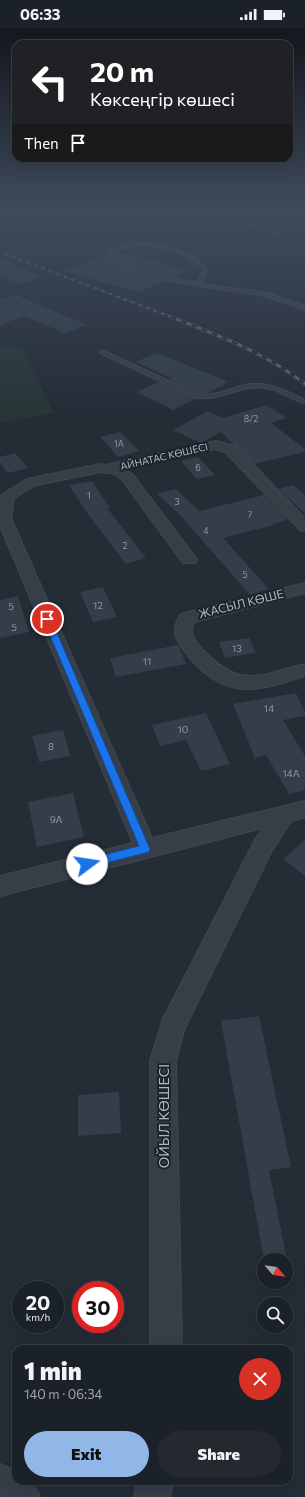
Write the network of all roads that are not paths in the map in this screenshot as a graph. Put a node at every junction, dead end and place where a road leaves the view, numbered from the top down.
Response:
1 (178, 281) edge
2 (200, 281) edge
3 (199, 284) junction
4 (305, 308) edge
5 (102, 352) dead end
6 (305, 402) edge
7 (110, 468) junction
8 (305, 527) edge
9 (189, 560) dead end
10 (305, 588) edge
11 (305, 670) edge
12 (295, 812) edge
13 (146, 849) junction
14 (0, 886) edge
15 (166, 1345) edge
16 (154, 1485) edge
17 (152, 1497) edge

1 - 3 lane
2 - 3 lane
3 - 4 lane
5 - 6 lane
7 - 8 street, АЙНАТАС КӨШЕСІ
7 - 9 street
7 - 13 street, АЙНАТАС КӨШЕСІ
10 - 11 street, ЖАСЫЛ КӨШЕ
12 - 13 street
12 - 15 street, ОЙЫЛ КӨШЕСІ
13 - 14 street
16 - 17 street

